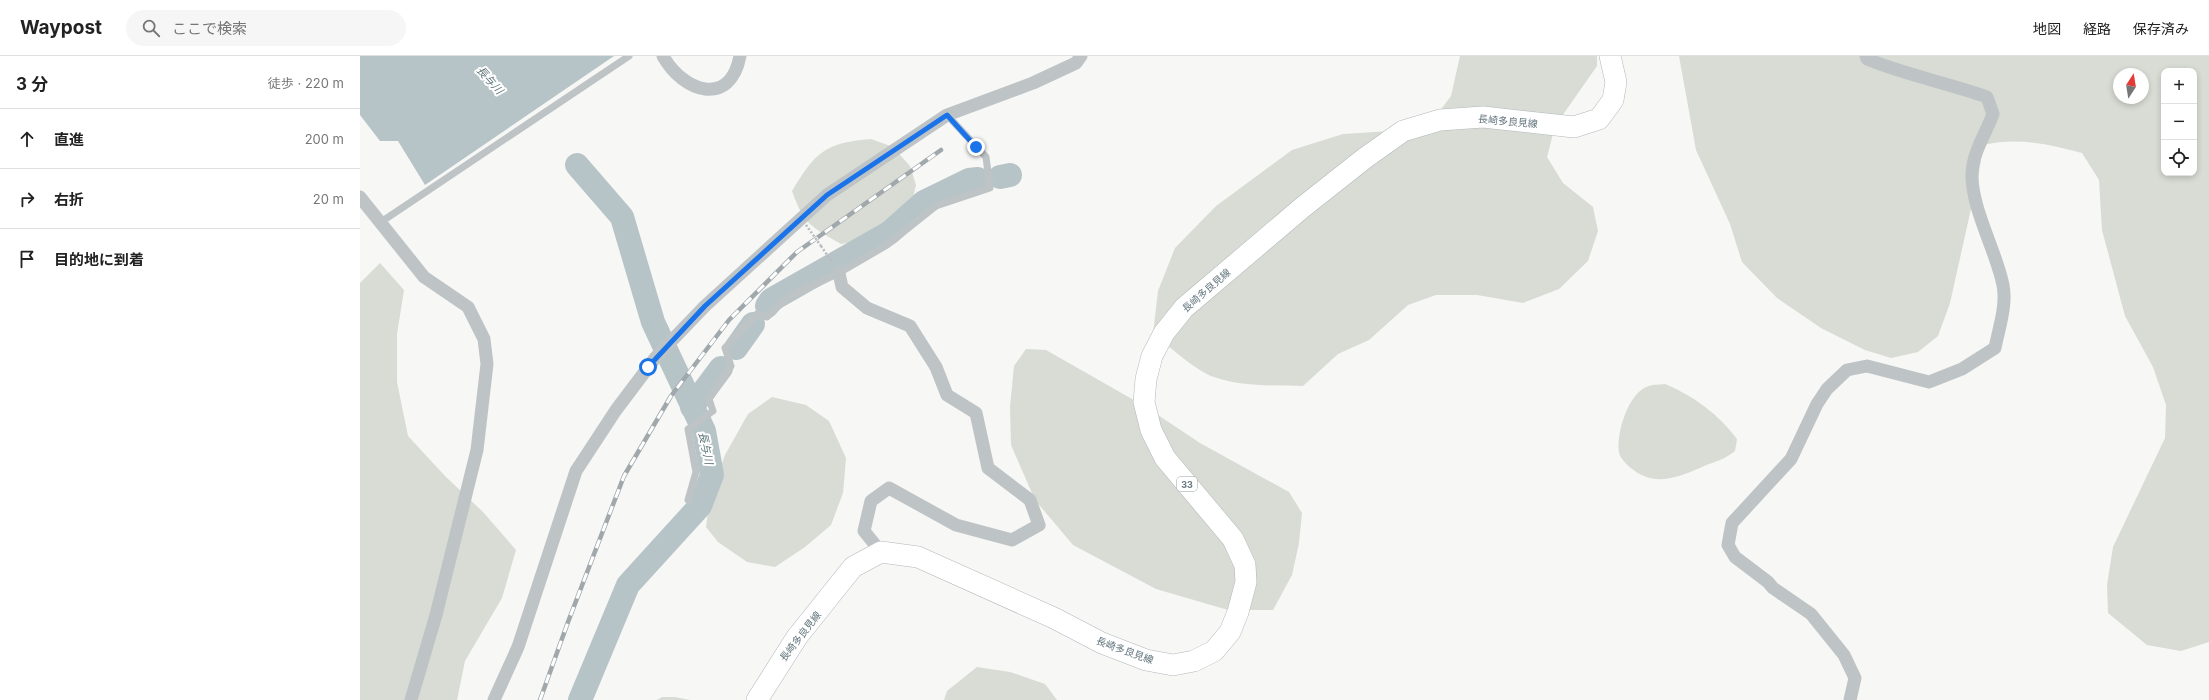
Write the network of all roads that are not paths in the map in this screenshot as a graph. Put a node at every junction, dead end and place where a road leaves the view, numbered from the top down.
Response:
1 (629, 56) edge
2 (663, 56) edge
3 (740, 56) edge
4 (1081, 56) edge
5 (1610, 56) edge
6 (1866, 56) edge
7 (947, 115) junction
8 (360, 197) edge
9 (381, 222) junction
10 (839, 273) junction
11 (688, 500) dead end
12 (881, 552) junction
13 (760, 697) edge
14 (412, 700) edge
15 (494, 700) edge
16 (1850, 700) edge

1 - 9 lane
2 - 3 street
4 - 7 street
5 - 12 main road, 長崎多良見線 / 33
6 - 16 street
7 - 10 lane
7 - 15 street
8 - 9 street
9 - 14 street
10 - 11 lane
10 - 12 street
12 - 13 main road, 長崎多良見線

